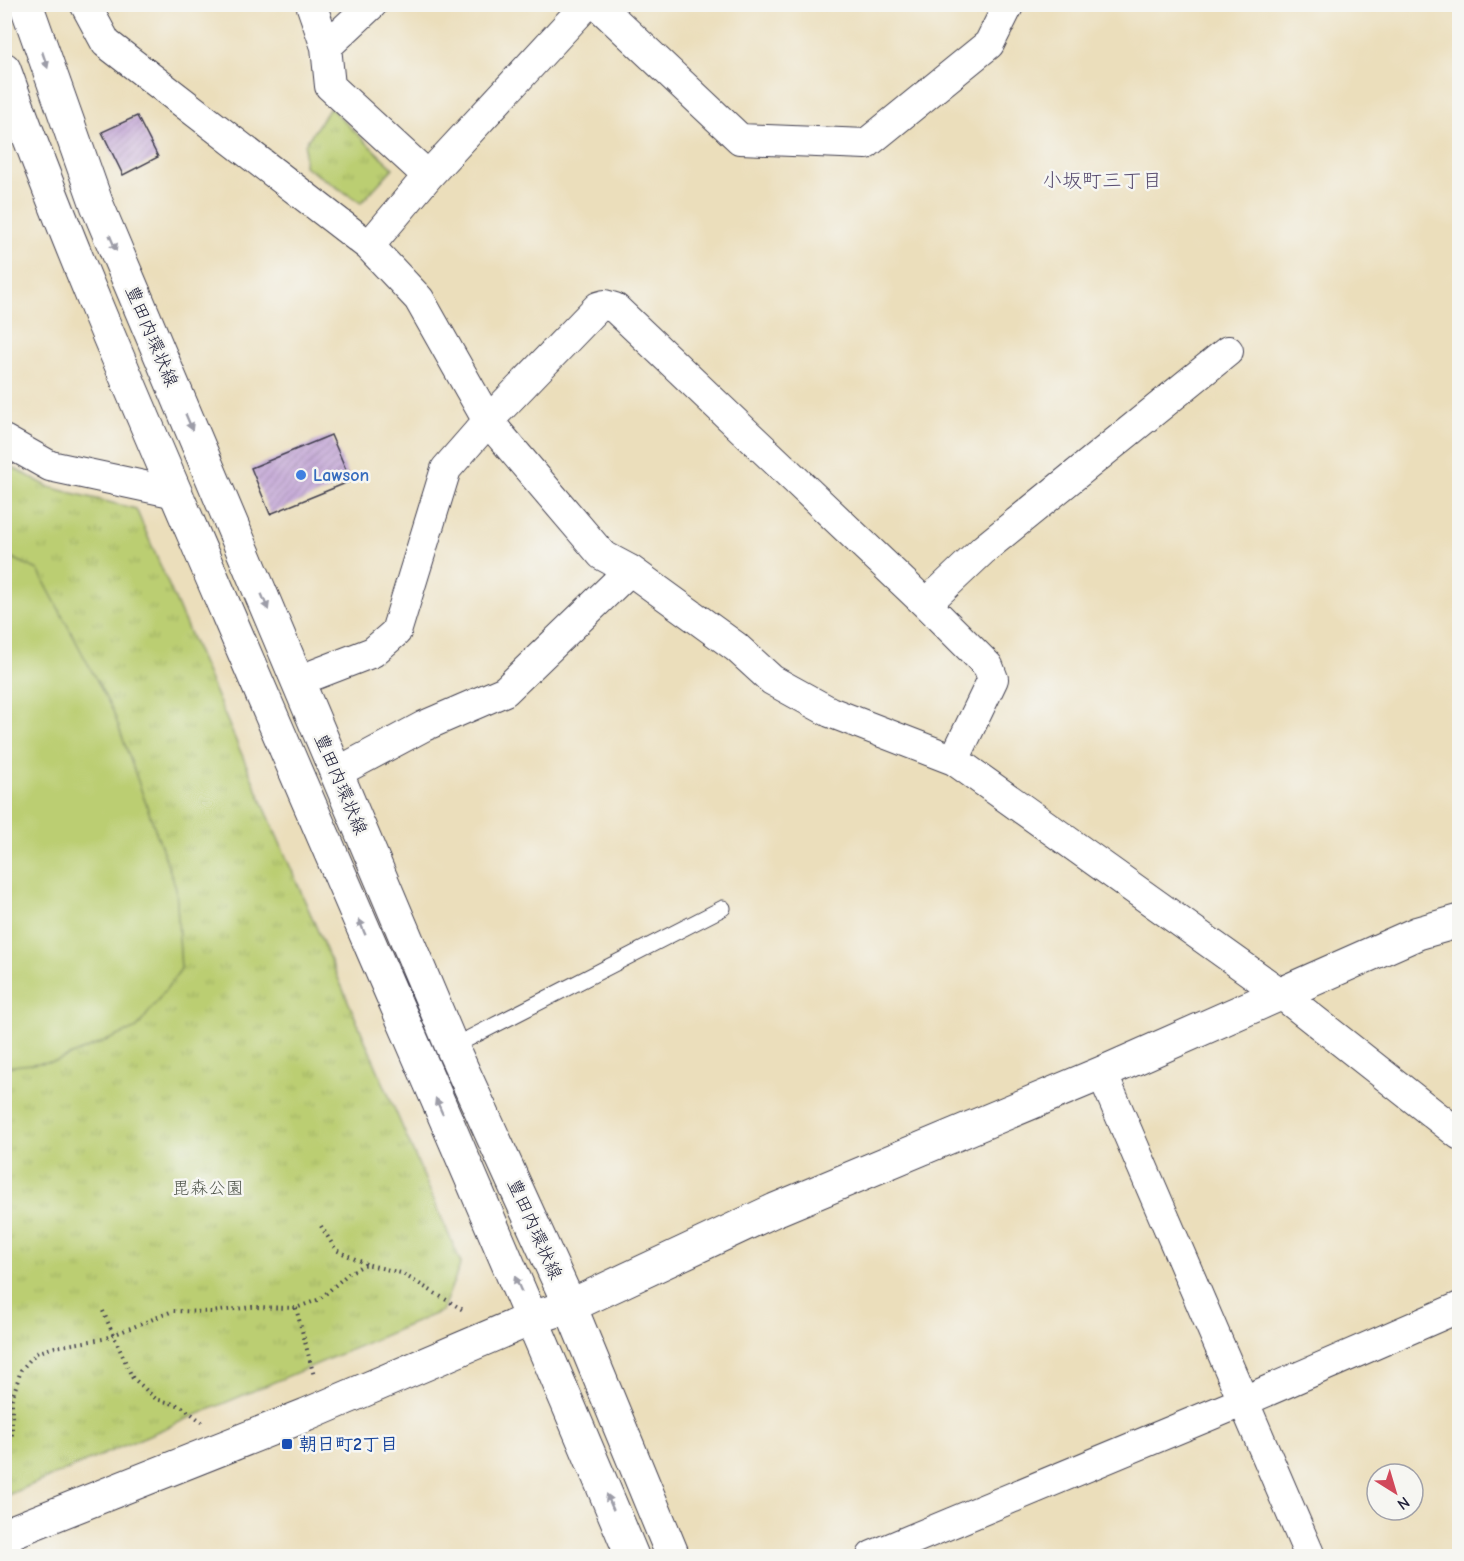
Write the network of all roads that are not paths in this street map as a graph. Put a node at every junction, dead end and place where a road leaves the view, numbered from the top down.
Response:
1 (26, 4) edge
2 (85, 4) edge
3 (311, 4) edge
4 (372, 4) edge
5 (587, 4) edge
6 (597, 4) edge
7 (1009, 4) edge
8 (326, 47) junction
9 (4, 69) edge
10 (428, 176) junction
11 (369, 246) junction
12 (1228, 351) dead end
13 (488, 421) junction
14 (4, 440) edge
15 (176, 493) junction
16 (630, 570) junction
17 (926, 604) junction
18 (298, 681) junction
19 (954, 760) junction
20 (336, 773) junction
21 (723, 908) dead end
22 (1460, 921) edge
23 (1280, 993) junction
24 (452, 1047) junction
25 (1102, 1073) junction
26 (1460, 1135) edge
27 (570, 1306) junction
28 (1460, 1307) edge
29 (533, 1318) junction
30 (1244, 1401) junction
31 (4, 1535) edge
32 (4, 1546) edge
33 (9, 1557) edge
34 (632, 1557) edge
35 (673, 1557) edge
36 (872, 1557) edge
37 (1310, 1557) edge

1 -> 18 street, 豊田内環状線
2 - 11 street
3 - 8 street
4 - 8 street
5 - 10 street
6 - 7 street
8 - 10 street
9 - 15 street, 豊田内環状線
10 - 11 street
11 - 13 street
12 - 17 street
13 - 16 street
13 - 17 street
13 - 18 street
14 - 15 street
29 -> 15 street, 豊田内環状線
16 - 19 street
16 - 20 street
17 - 19 street
18 - 20 street, 豊田内環状線
19 - 23 street
20 - 24 street, 豊田内環状線
21 - 24 lane
22 - 23 street
23 - 25 street
23 - 26 street
24 - 27 street, 豊田内環状線
25 - 27 street
25 - 30 street
27 - 29 street
27 - 35 street, 豊田内環状線
28 - 30 street
29 - 31 street
34 -> 29 street, 豊田内環状線
30 - 36 street
30 - 37 street
32 - 33 street

